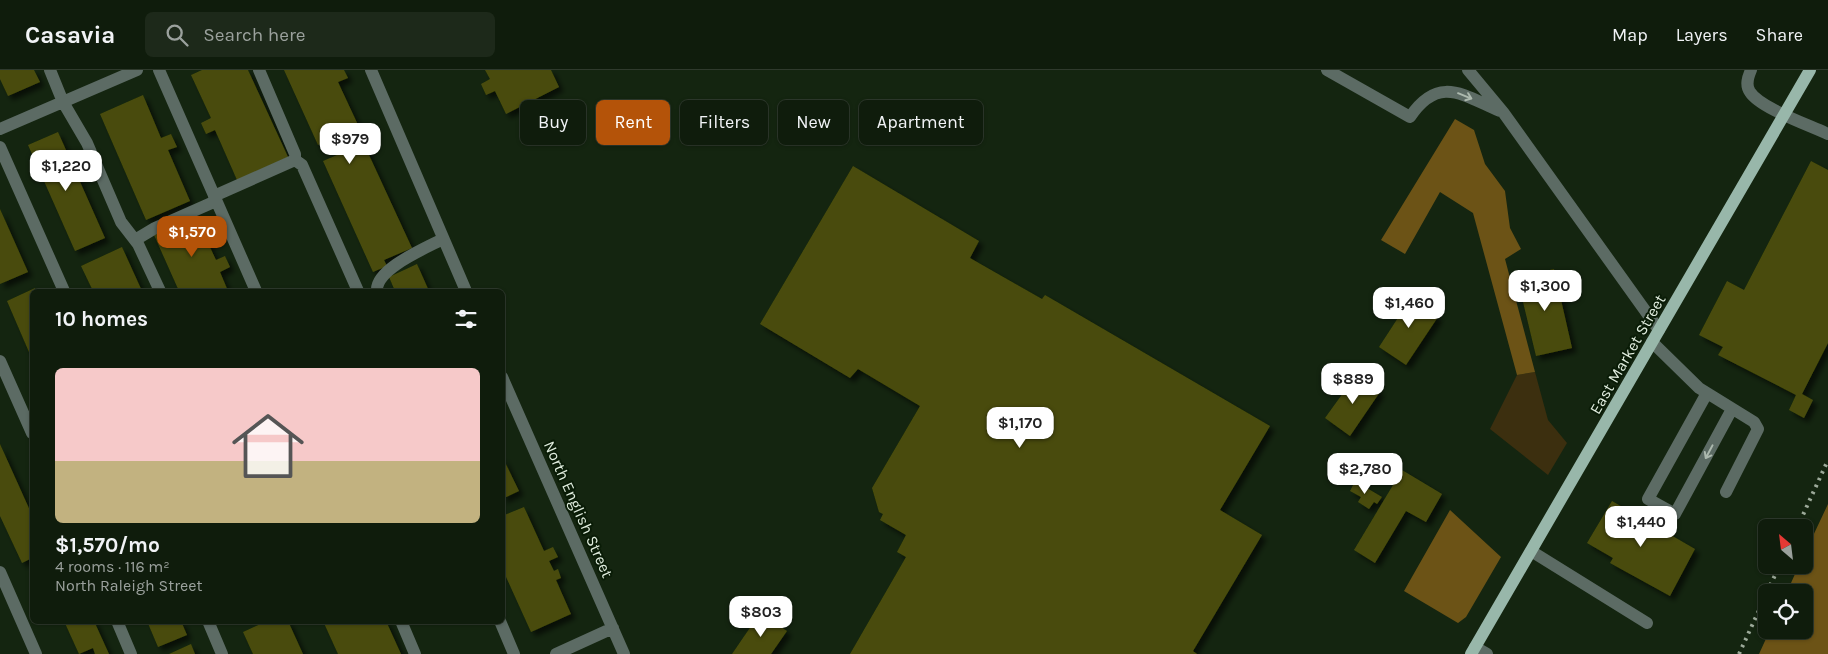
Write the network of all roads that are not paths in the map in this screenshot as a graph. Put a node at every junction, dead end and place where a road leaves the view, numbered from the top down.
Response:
1 (50, 70) edge
2 (137, 70) edge
3 (159, 70) edge
4 (260, 70) edge
5 (371, 70) edge
6 (1327, 70) edge
7 (1468, 70) edge
8 (1752, 70) edge
9 (1810, 70) edge
10 (63, 102) junction
11 (1502, 112) junction
12 (1785, 114) junction
13 (0, 130) edge
14 (1828, 134) edge
15 (0, 147) edge
16 (295, 160) junction
17 (215, 199) junction
18 (444, 239) junction
19 (135, 240) junction
20 (63, 289) edge
21 (159, 289) edge
22 (255, 289) edge
23 (357, 289) edge
24 (377, 289) edge
25 (465, 289) edge
26 (1659, 330) junction
27 (1652, 342) junction
28 (0, 361) edge
29 (505, 384) edge
30 (1707, 393) junction
31 (1732, 409) junction
32 (30, 425) edge
33 (1726, 492) dead end
34 (1531, 551) junction
35 (0, 572) edge
36 (1647, 623) dead end
37 (118, 624) edge
38 (209, 624) edge
39 (402, 624) edge
40 (501, 624) edge
41 (613, 628) junction
42 (1473, 650) edge
43 (36, 654) edge
44 (131, 654) edge
45 (222, 654) edge
46 (415, 654) edge
47 (514, 654) edge
48 (556, 654) edge
49 (624, 654) edge
50 (1487, 654) edge

1 - 10 street
2 - 10 street
3 - 17 street
4 - 16 street
5 - 18 street
6 -> 11 street
7 - 11 street
8 - 12 street
9 - 12 main road, East Market Street
10 - 13 street
10 - 19 street
11 - 26 street
12 - 14 street
12 - 26 main road, East Market Street
15 - 20 street
16 - 17 street
16 - 23 street
17 - 19 street
17 - 22 street
18 - 24 street
18 - 25 street
19 - 21 street
26 - 27 main road, East Market Street
27 - 30 street
27 - 34 main road, East Market Street
28 - 32 street
29 - 41 street, North English Street
30 - 31 street
31 -> 30 street
31 - 33 street
34 - 36 street
34 - 42 main road, East Market Street
35 - 43 street
37 - 44 street
38 - 45 street
39 - 46 street
40 - 47 street
41 - 48 street
41 - 49 street, North English Street
42 - 50 street

